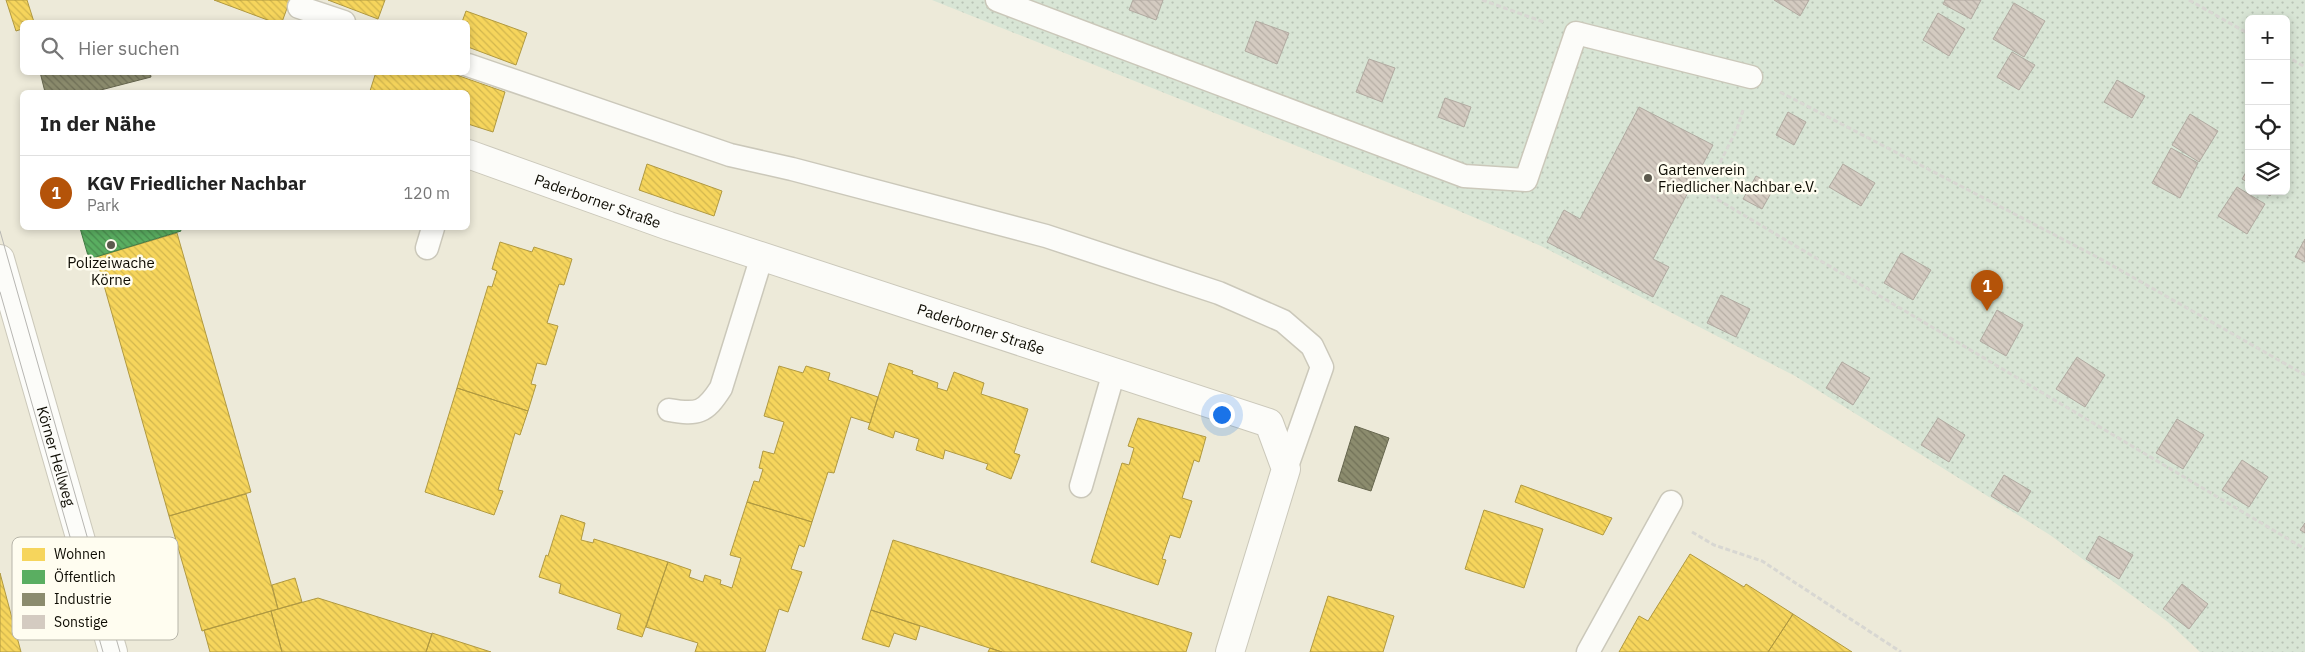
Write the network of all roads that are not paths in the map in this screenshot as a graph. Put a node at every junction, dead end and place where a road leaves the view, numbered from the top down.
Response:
1 (997, 0) edge
2 (299, 7) dead end
3 (338, 20) edge
4 (470, 66) edge
5 (1751, 77) road end
6 (470, 155) edge
7 (762, 256) junction
8 (0, 259) edge
9 (1114, 372) junction
10 (669, 410) dead end
11 (1286, 469) junction
12 (1081, 486) dead end
13 (1667, 508) road end
14 (80, 537) edge
15 (1230, 652) edge
16 (1588, 652) edge

1 - 5 lane
2 - 3 lane
4 - 11 lane
6 - 7 street, Paderborner Straße
7 - 9 street, Paderborner Straße
7 - 10 lane
8 - 14 street, Körner Hellweg
9 - 11 street, Paderborner Straße
9 - 12 lane
11 - 15 street
13 - 16 lane

